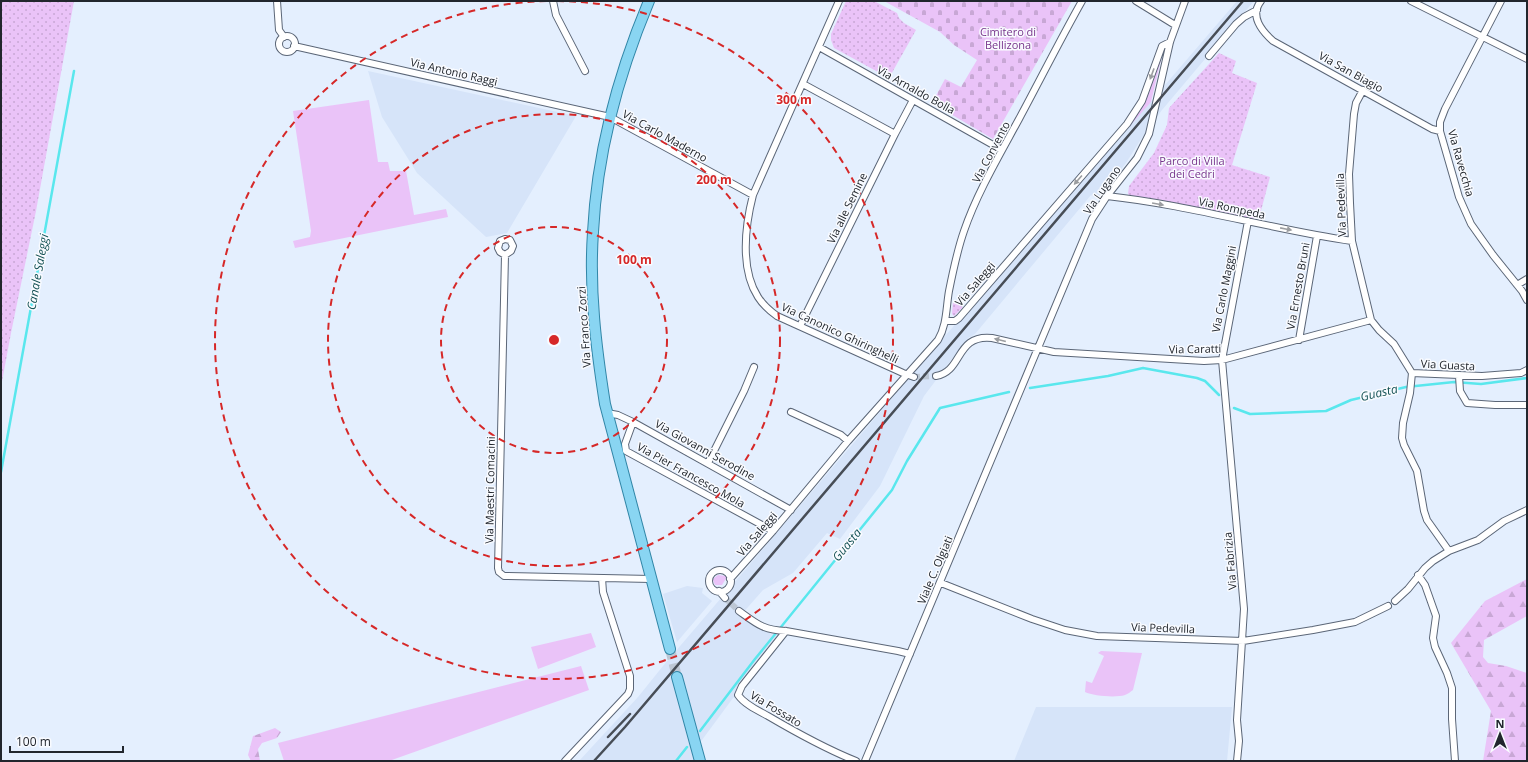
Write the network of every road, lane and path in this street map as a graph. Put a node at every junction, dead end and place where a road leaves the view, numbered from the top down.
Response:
1 (277, 1) edge
2 (552, 1) edge
3 (649, 1) edge
4 (839, 1) edge
5 (1082, 1) edge
6 (1136, 1) edge
7 (1184, 1) edge
8 (1261, 1) edge
9 (1411, 1) edge
10 (1501, 1) edge
11 (1257, 10) junction
12 (1175, 25) junction
13 (284, 37) junction
14 (1483, 38) junction
15 (1170, 42) junction
16 (294, 46) junction
17 (819, 47) junction
18 (1209, 56) dead end
19 (1527, 59) edge
20 (585, 71) dead end
21 (803, 84) junction
22 (1363, 90) junction
23 (913, 100) junction
24 (610, 117) junction
25 (1440, 132) junction
26 (894, 134) junction
27 (1002, 150) junction
28 (753, 196) junction
29 (1107, 196) junction
30 (1248, 221) junction
31 (1317, 236) junction
32 (1352, 241) junction
33 (505, 255) dead end
34 (1527, 279) edge
35 (1517, 284) junction
36 (1527, 300) edge
37 (1371, 320) junction
38 (946, 321) junction
39 (800, 326) junction
40 (1299, 340) junction
41 (1038, 349) junction
42 (1222, 360) junction
43 (754, 367) dead end
44 (1527, 370) edge
45 (1412, 373) junction
46 (907, 375) junction
47 (936, 376) tunnel mouth
48 (1458, 376) junction
49 (914, 377) tunnel mouth
50 (1022, 387) joint
51 (1527, 405) edge
52 (790, 412) dead end
53 (607, 413) junction
54 (633, 422) junction
55 (848, 441) junction
56 (708, 463) junction
57 (791, 510) junction
58 (1527, 510) edge
59 (773, 531) junction
60 (1449, 551) junction
61 (1418, 575) junction
62 (602, 578) junction
63 (651, 579) junction
64 (730, 579) junction
65 (941, 583) junction
66 (719, 591) junction
67 (725, 598) tunnel mouth
68 (1395, 601) dead end
69 (1388, 606) dead end
70 (739, 611) tunnel mouth
71 (784, 631) junction
72 (1243, 641) junction
73 (670, 649) tunnel mouth
74 (910, 654) junction
75 (677, 677) tunnel mouth
76 (565, 761) edge
77 (700, 761) edge
78 (856, 761) edge
79 (866, 761) edge
80 (1237, 761) edge
81 (1455, 761) edge

1 - 13 street
2 - 20 street
3 - 24 main road, Via Franco Zorzi
4 - 17 street, Via Canonico Ghiringhelli
5 - 27 street, Via Convento
6 - 12 street
7 - 12 street, Via Lugano
8 - 11 street
9 - 14 street
10 - 14 street, Via Ravecchia
11 - 18 street
11 - 22 street, Via San Biagio
12 - 15 street, Via Lugano
13 - 16 street
13 - 16 street
14 - 19 street
14 - 25 street, Via Ravecchia
15 - 29 street, Via Lugano
15 -> 38 street, Via Saleggi
16 - 24 street, Via Antonio Raggi
17 - 21 street, Via Canonico Ghiringhelli
17 - 23 street, Via Arnaldo Bolla
21 - 26 street
21 - 28 street, Via Canonico Ghiringhelli
22 - 25 street, Via San Biagio
22 - 32 street, Via Pedevilla
23 - 26 street, Via alle Semine
23 - 27 street, Via Arnaldo Bolla
24 - 28 street, Via Carlo Maderno
24 - 53 main road, Via Franco Zorzi
25 - 35 street, Via Ravecchia
26 - 39 street, Via alle Semine
27 - 38 street, Via Convento
28 - 39 street, Via Canonico Ghiringhelli
29 -> 30 street, Via Rompeda
29 - 41 street, Via Lugano
30 -> 31 street, Via Rompeda
30 - 42 street, Via Carlo Maggini
31 - 32 street, Via Rompeda
31 - 40 street, Via Ernesto Bruni
32 - 37 street, Via Pedevilla
33 - 62 street, Via Maestri Comacini
34 - 35 street
35 - 36 street, Via Ravecchia
37 - 40 street, Via Caratti
37 - 45 street, Via Guasta
38 - 46 street, Via Saleggi
39 - 46 street, Via Canonico Ghiringhelli
40 - 42 street, Via Caratti
41 - 42 street, Via Caratti
41 -> 47 street, Via Caratti
41 - 50 street, Via Lugano
42 - 72 street, Via Fabrizia
43 - 56 street
44 - 48 street, Via Guasta
45 - 48 street, Via Guasta
45 - 60 street
46 - 49 street, Via Canonico Ghiringhelli
46 - 55 street, Via Saleggi
48 - 51 street
50 - 65 street, Viale C. Olgiati
52 - 55 street
53 - 54 street, Via Giovanni Serodine
53 - 63 main road, Via Franco Zorzi
54 - 56 street, Via Giovanni Serodine
54 - 59 street, Via Pier Francesco Mola
55 - 57 street, Via Saleggi
56 - 57 street, Via Giovanni Serodine
57 - 59 street, Via Saleggi
58 - 60 street
59 - 64 street, Via Saleggi
60 - 61 street
61 - 68 street
61 - 81 street
62 - 63 street, Via Maestri Comacini
62 - 76 street
63 - 73 main road, Via Franco Zorzi
64 - 66 street, Via Saleggi
64 - 66 street
65 - 72 street, Via Pedevilla
65 - 74 street, Viale C. Olgiati
66 - 67 street
69 - 72 street, Via Pedevilla
70 - 71 street
71 - 74 street
71 - 78 street, Via Fossato
72 - 80 street, Via Fabrizia
74 - 79 street, Viale C. Olgiati
75 - 77 main road

